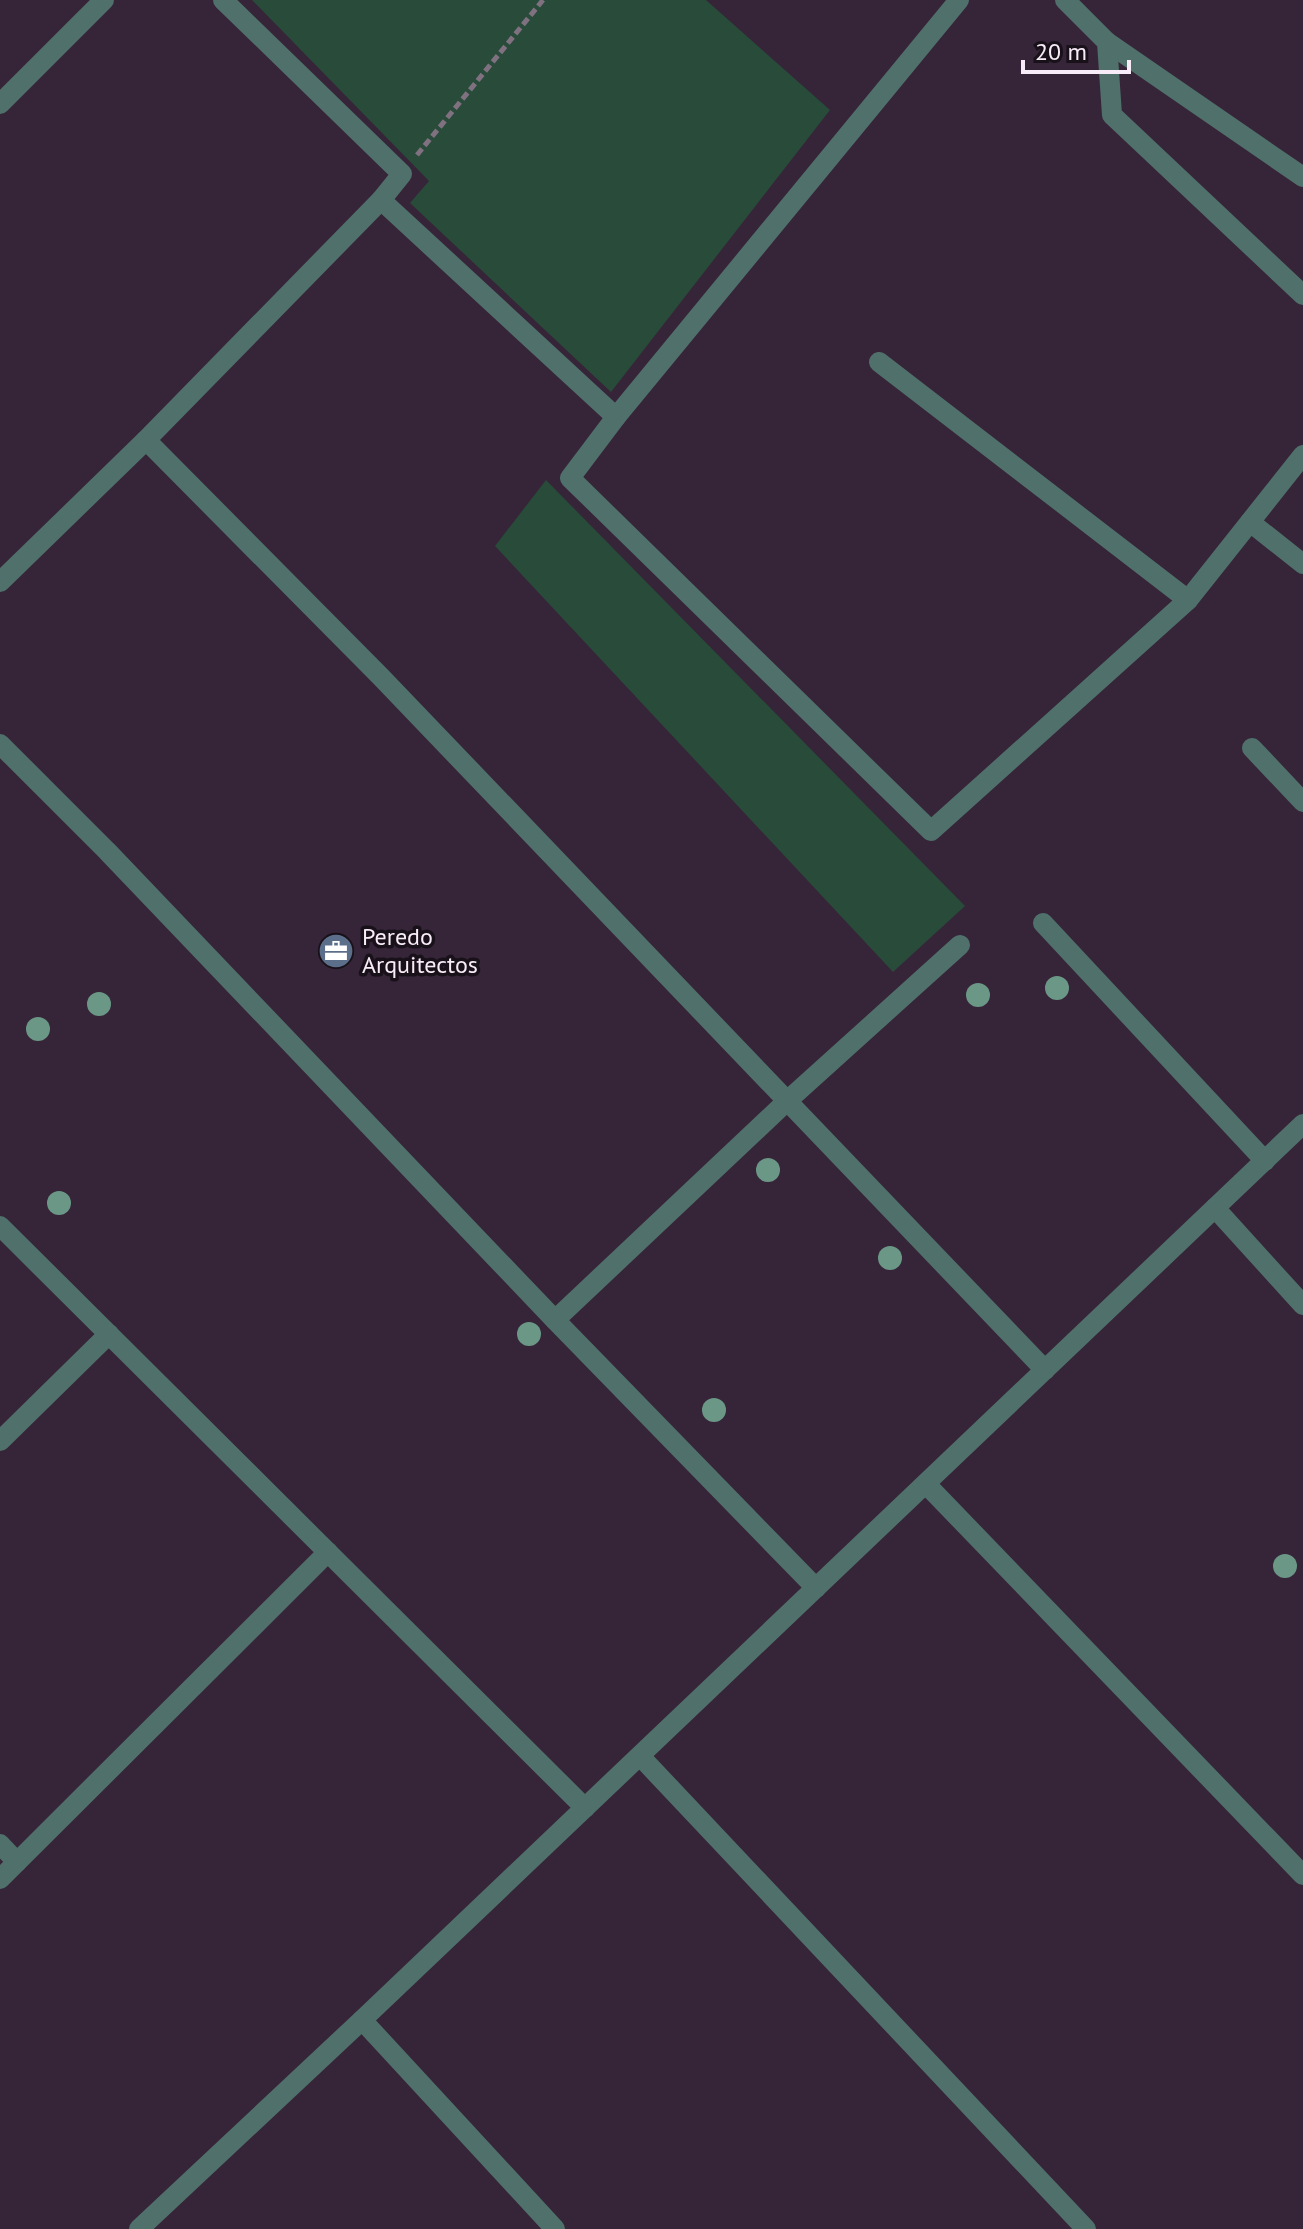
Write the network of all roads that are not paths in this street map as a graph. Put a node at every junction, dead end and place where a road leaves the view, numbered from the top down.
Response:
1 (104, 0) edge
2 (223, 0) edge
3 (959, 0) edge
4 (1065, 0) edge
5 (1107, 42) junction
6 (0, 104) edge
7 (1303, 177) edge
8 (381, 200) junction
9 (1303, 295) edge
10 (879, 362) dead end
11 (616, 417) junction
12 (146, 440) junction
13 (1303, 455) edge
14 (1250, 522) junction
15 (1303, 564) edge
16 (0, 582) edge
17 (1188, 600) junction
18 (0, 744) edge
19 (1252, 748) dead end
20 (1303, 802) edge
21 (1043, 923) dead end
22 (960, 945) dead end
23 (786, 1102) junction
24 (1303, 1124) edge
25 (1265, 1161) junction
26 (1215, 1208) junction
27 (0, 1226) edge
28 (1303, 1305) edge
29 (555, 1320) junction
30 (109, 1334) junction
31 (1045, 1370) junction
32 (0, 1441) edge
33 (926, 1484) junction
34 (328, 1552) junction
35 (816, 1588) junction
36 (640, 1756) junction
37 (585, 1808) junction
38 (0, 1844) edge
39 (17, 1862) junction
40 (1303, 1875) edge
41 (0, 1879) edge
42 (362, 2020) junction
43 (139, 2229) edge
44 (555, 2229) edge
45 (1086, 2229) edge

1 - 6 street
2 - 8 street
3 - 11 street
4 - 5 street
5 - 7 street
5 - 9 street
8 - 11 street
8 - 12 street
10 - 17 street
11 - 17 street
12 - 16 street
12 - 23 street
13 - 14 street
14 - 15 street
14 - 17 street
18 - 29 street
19 - 20 street
21 - 25 street
22 - 23 street
23 - 29 street
23 - 31 street
24 - 25 street
25 - 26 street
26 - 28 street
26 - 31 street
27 - 30 street
29 - 35 street
30 - 32 street
30 - 34 street
31 - 33 street
33 - 35 street
33 - 40 street
34 - 37 street
34 - 39 street
35 - 36 street
36 - 37 street
36 - 45 street
37 - 42 street
38 - 39 street
39 - 41 street
42 - 43 street
42 - 44 street

